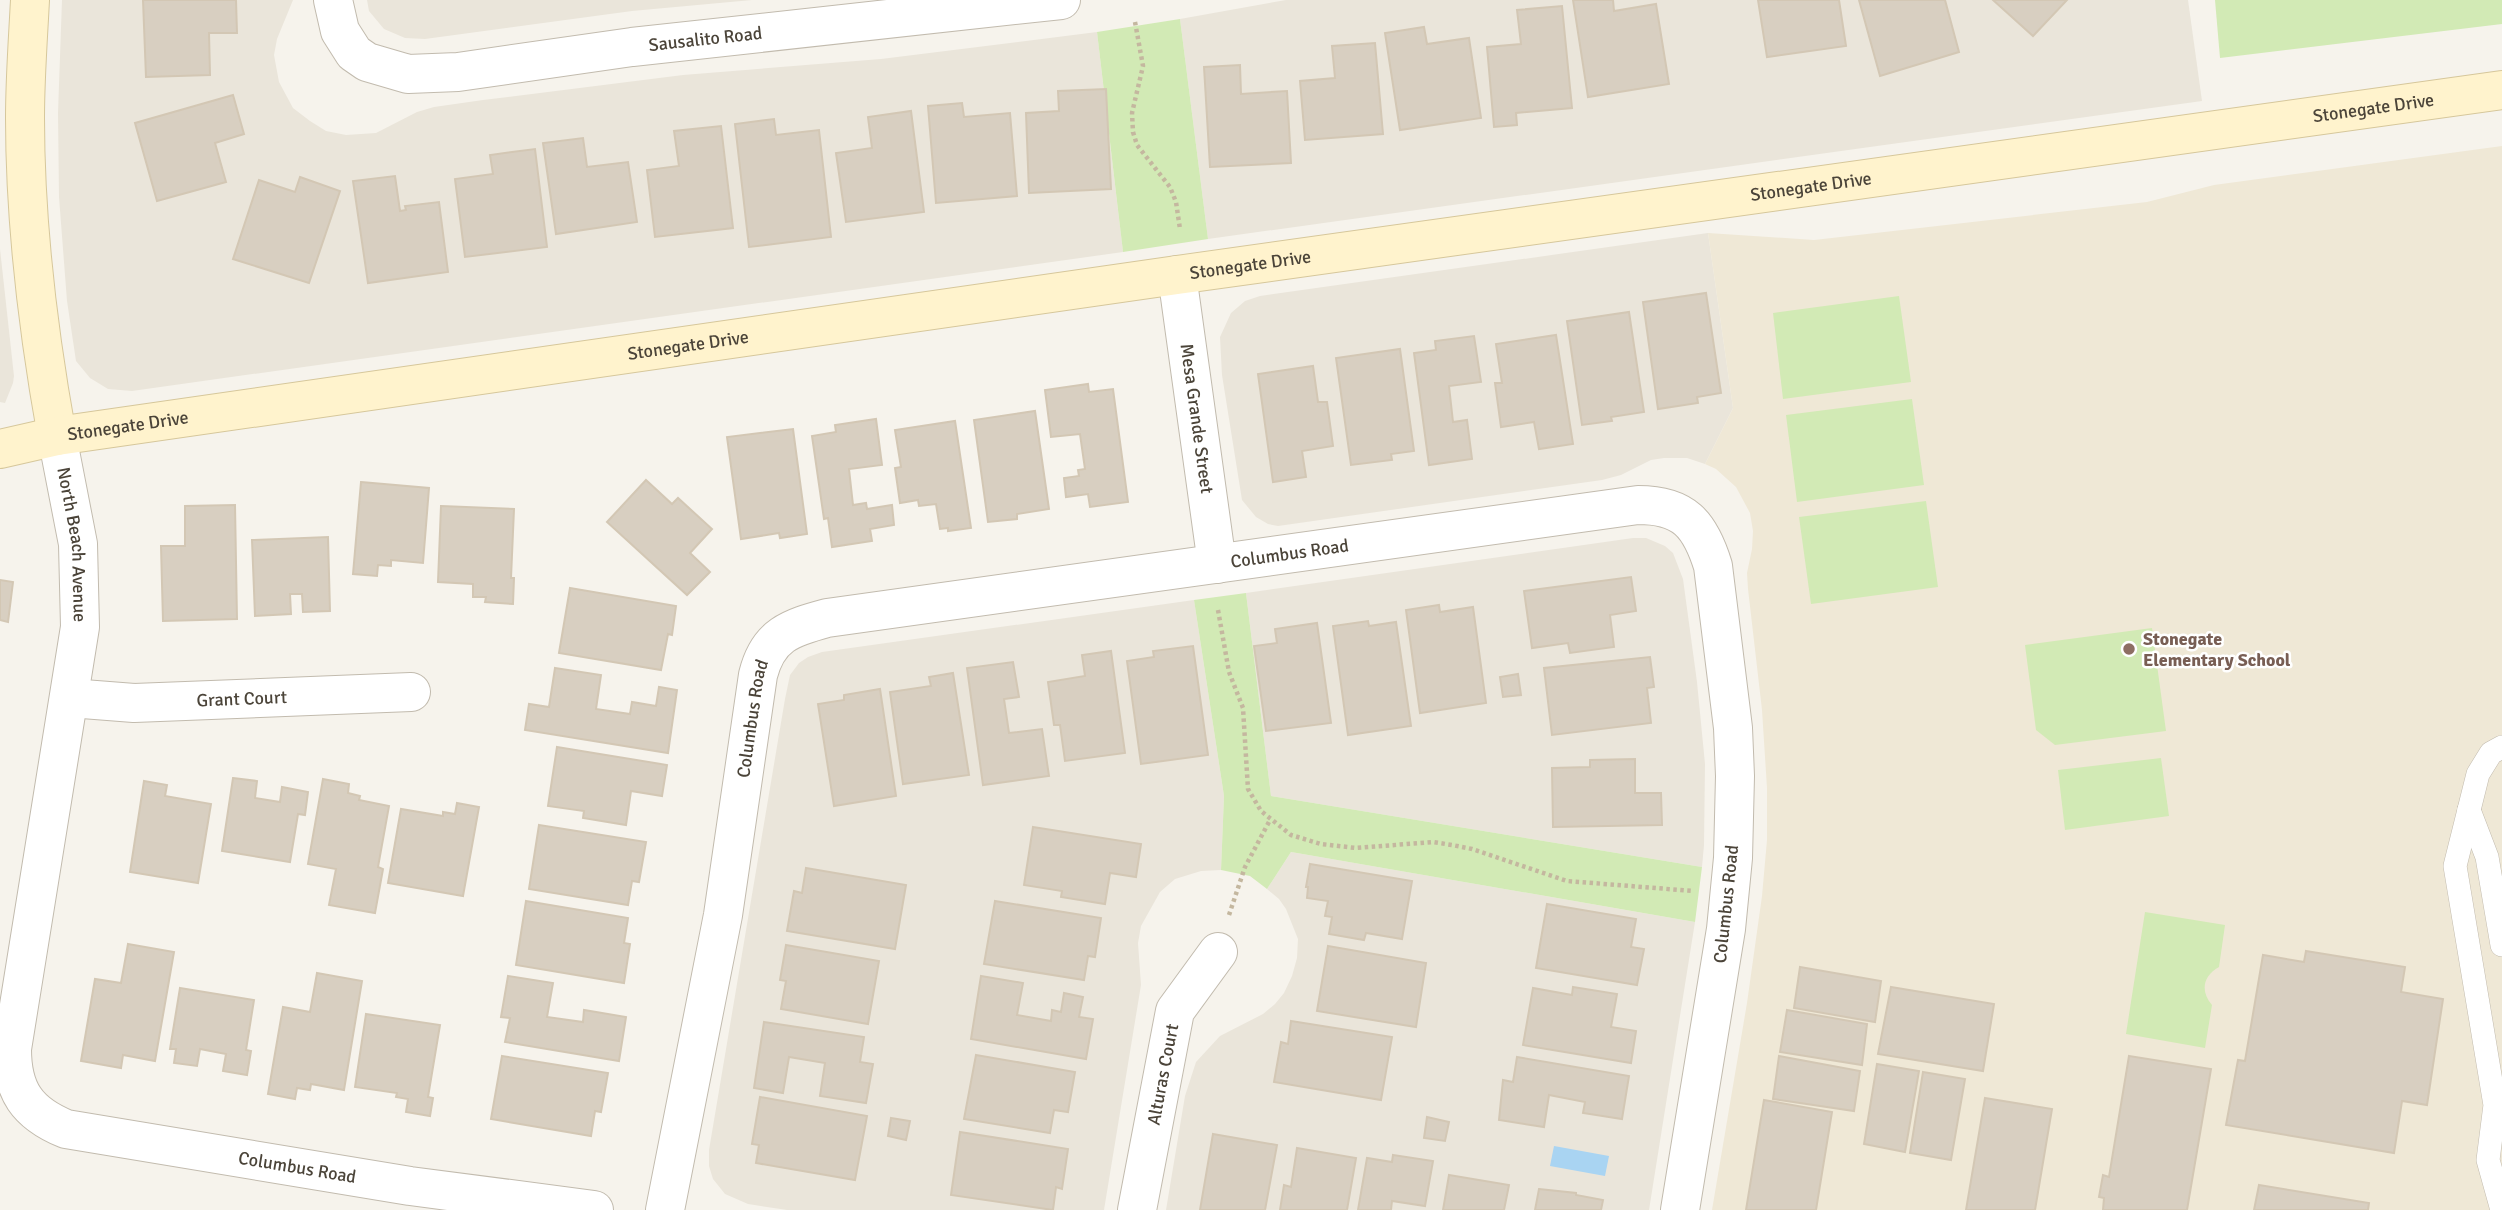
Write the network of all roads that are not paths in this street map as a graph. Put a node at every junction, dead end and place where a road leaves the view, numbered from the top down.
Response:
1 (30, 0) edge
2 (333, 0) edge
3 (1061, 0) edge
4 (2502, 90) edge
5 (13, 117) edge
6 (1177, 275) junction
7 (57, 436) junction
8 (0, 449) edge
9 (1217, 564) junction
10 (411, 692) dead end
11 (70, 698) junction
12 (2502, 747) edge
13 (2469, 810) junction
14 (2502, 945) edge
15 (1218, 952) road end
16 (17, 1087) joint
17 (2500, 1196) edge
18 (593, 1210) edge
19 (665, 1210) edge
20 (1137, 1210) edge
21 (1680, 1210) edge

1 - 5 street, North Beach Avenue
2 - 3 street, Sausalito Road
4 - 6 street, Stonegate Drive
5 - 7 street, North Beach Avenue
6 - 7 street, Stonegate Drive
6 - 9 street, Mesa Grande Street
7 - 8 street, Stonegate Drive
7 - 11 street, North Beach Avenue
9 - 19 street, Columbus Road
9 - 21 street, Columbus Road
10 - 11 street, Grant Court
11 - 16 street, North Beach Avenue
12 - 13 lane
13 - 14 lane
13 - 17 lane
15 - 20 street, Alturas Court
16 - 18 street, Columbus Road

